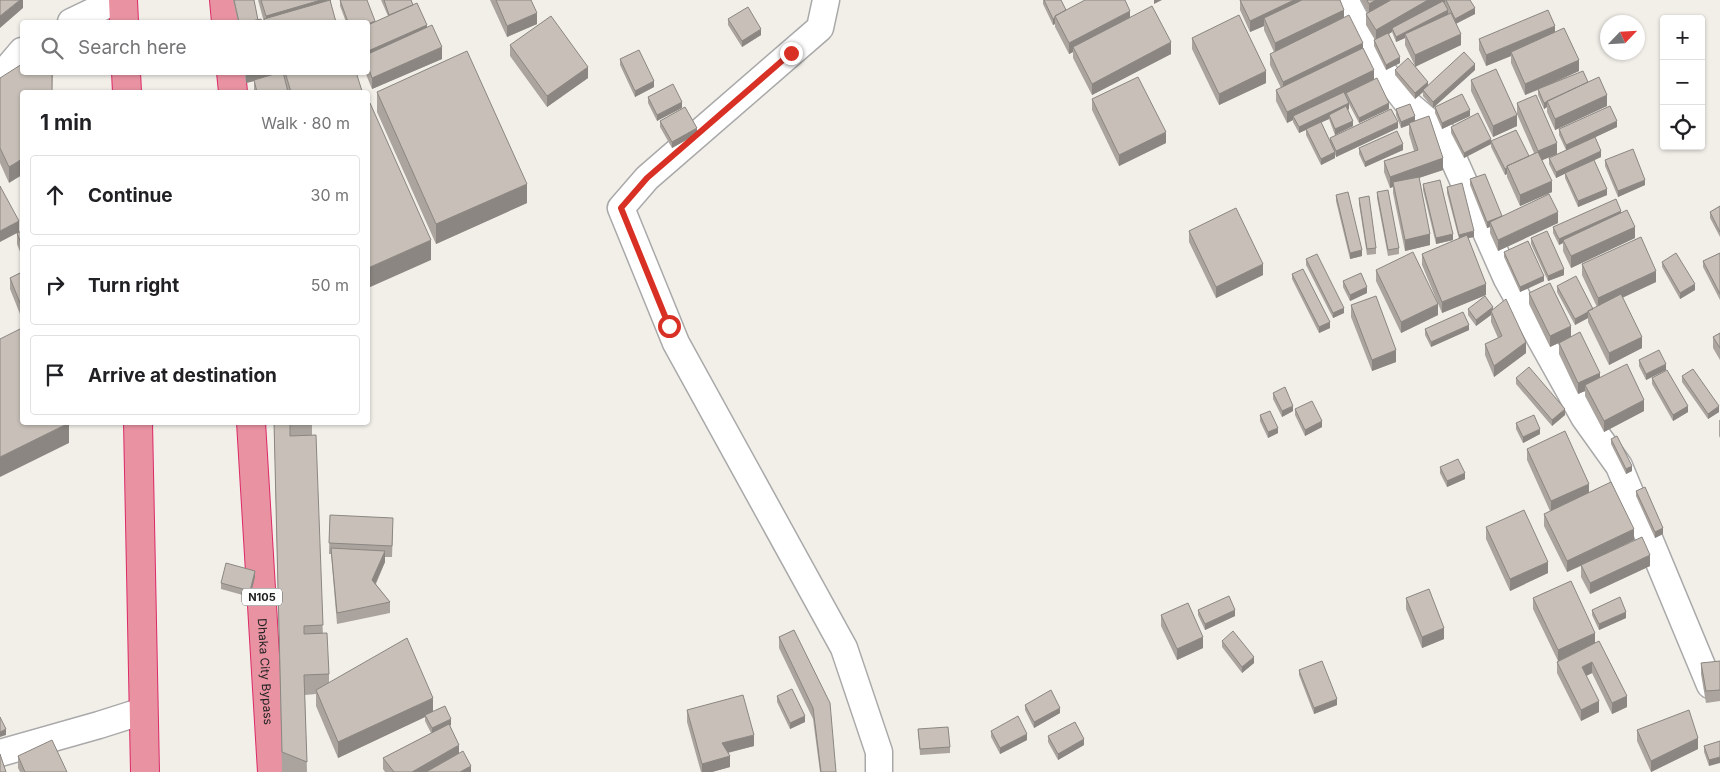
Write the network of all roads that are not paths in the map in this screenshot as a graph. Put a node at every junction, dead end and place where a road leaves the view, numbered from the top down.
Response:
1 (117, 0) edge
2 (123, 0) edge
3 (224, 0) edge
4 (826, 0) edge
5 (1345, 0) edge
6 (75, 20) edge
7 (124, 20) edge
8 (226, 20) edge
9 (20, 53) edge
10 (126, 75) edge
11 (231, 75) edge
12 (0, 77) edge
13 (127, 90) edge
14 (233, 90) edge
15 (138, 425) edge
16 (251, 425) edge
17 (1720, 684) edge
18 (143, 711) junction
19 (0, 753) edge
20 (145, 772) edge
21 (272, 772) edge
22 (879, 772) edge

1 - 6 street
2 - 7 highway
3 - 8 highway
4 - 22 street
5 - 17 street
9 - 12 street
10 - 13 highway
11 - 14 highway
15 - 18 highway
16 - 21 highway, Dhaka City Bypass / N105
18 - 19 street
18 - 20 highway

